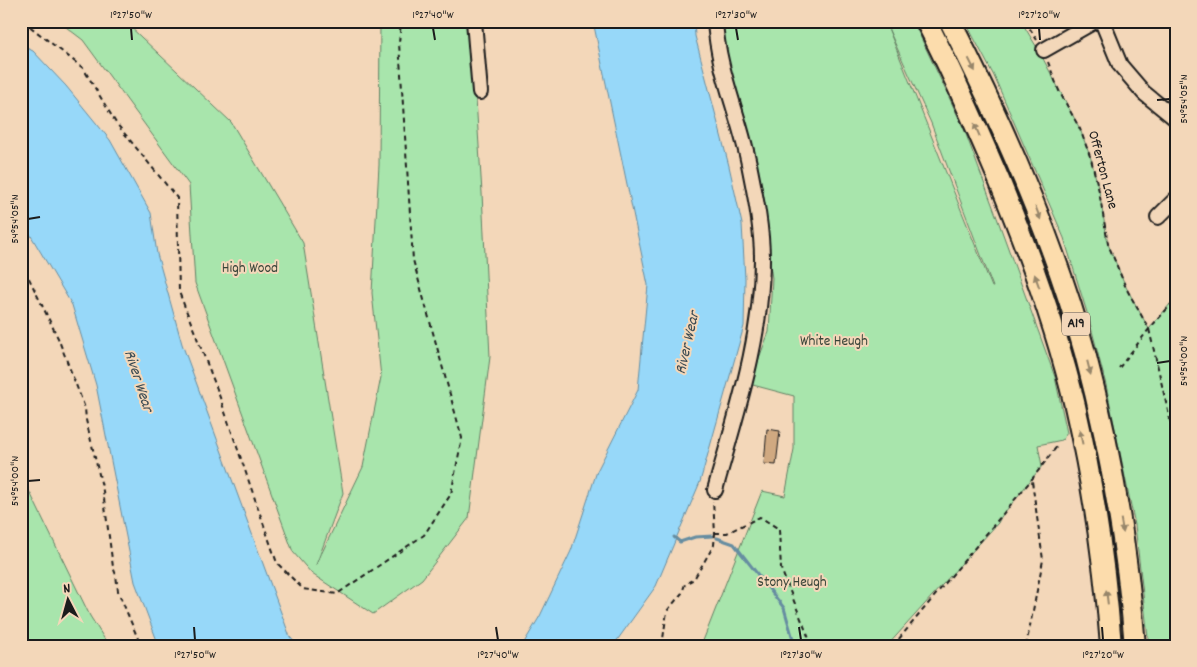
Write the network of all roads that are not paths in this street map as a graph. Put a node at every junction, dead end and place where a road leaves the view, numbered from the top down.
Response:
1 (474, 21) edge
2 (715, 21) edge
3 (926, 21) edge
4 (950, 21) edge
5 (1095, 21) edge
6 (1102, 21) edge
7 (1044, 50) road end
8 (480, 92) dead end
9 (1176, 119) edge
10 (1176, 199) edge
11 (1158, 217) dead end
12 (714, 490) road end
13 (1111, 646) edge
14 (1135, 646) edge

1 - 8 street
2 - 12 street
13 -> 3 highway, A19
4 -> 14 highway, A19
5 - 7 street
6 - 9 street
10 - 11 street

